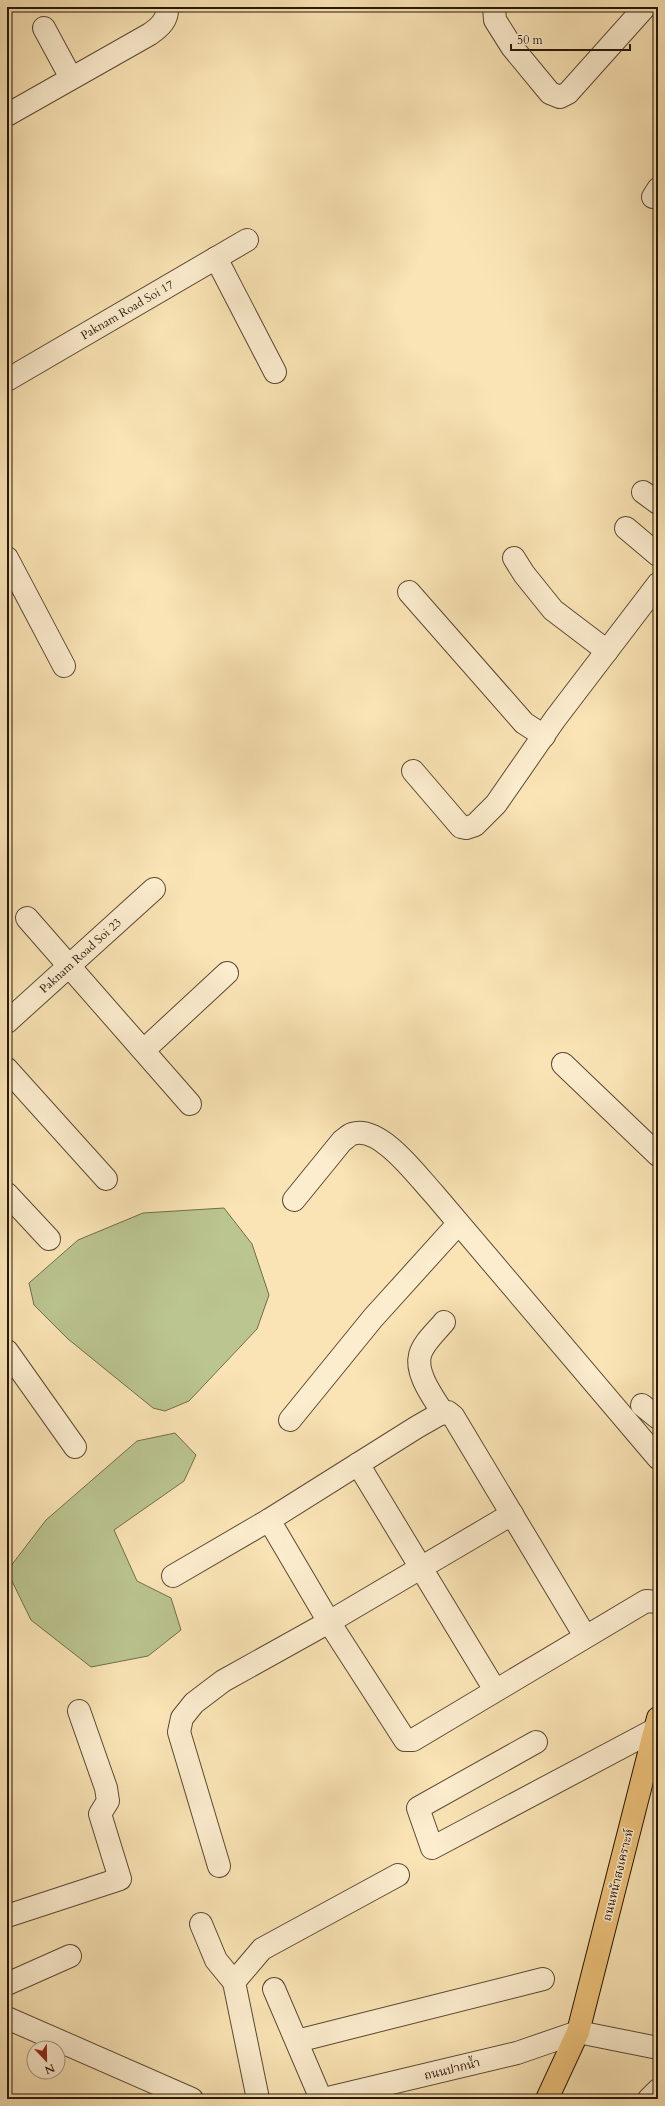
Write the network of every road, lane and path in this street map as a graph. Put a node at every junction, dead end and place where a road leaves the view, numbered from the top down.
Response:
1 (167, 7) edge
2 (494, 7) edge
3 (645, 7) edge
4 (44, 28) dead end
5 (71, 78) junction
6 (7, 115) edge
7 (247, 240) dead end
8 (216, 258) junction
9 (274, 372) dead end
10 (7, 380) edge
11 (626, 528) dead end
12 (658, 554) edge
13 (7, 558) edge
14 (514, 558) dead end
15 (658, 584) edge
16 (410, 592) dead end
17 (607, 651) junction
18 (64, 666) dead end
19 (544, 736) junction
20 (413, 772) dead end
21 (154, 889) dead end
22 (27, 918) dead end
23 (70, 966) junction
24 (227, 973) dead end
25 (7, 1022) edge
26 (144, 1050) junction
27 (563, 1064) dead end
28 (7, 1068) edge
29 (190, 1104) dead end
30 (658, 1156) edge
31 (106, 1179) dead end
32 (7, 1194) edge
33 (294, 1200) dead end
34 (458, 1224) junction
35 (49, 1239) dead end
36 (444, 1322) dead end
37 (7, 1351) edge
38 (443, 1413) junction
39 (290, 1420) dead end
40 (76, 1447) dead end
41 (658, 1458) edge
42 (358, 1464) junction
43 (512, 1514) junction
44 (269, 1520) junction
45 (419, 1567) junction
46 (173, 1576) dead end
47 (658, 1602) edge
48 (329, 1622) junction
49 (585, 1636) junction
50 (495, 1690) junction
51 (79, 1712) dead end
52 (656, 1724) edge
53 (536, 1742) dead end
54 (219, 1866) dead end
55 (398, 1875) dead end
56 (7, 1916) edge
57 (201, 1924) dead end
58 (70, 1956) dead end
59 (544, 1979) dead end
60 (234, 1982) junction
61 (7, 1984) edge
62 (274, 1989) dead end
63 (7, 2018) edge
64 (578, 2032) junction
65 (297, 2041) junction
66 (658, 2048) edge
67 (658, 2090) edge
68 (388, 2092) edge
69 (192, 2099) edge
70 (258, 2099) edge
71 (323, 2099) edge
72 (546, 2099) edge
73 (650, 2099) edge

1 - 5 street
2 - 3 street
4 - 5 street
5 - 6 street
7 - 8 street, Paknam Road Soi 17
8 - 9 street
8 - 10 street, Paknam Road Soi 17
11 - 12 street
13 - 18 street
14 - 17 street
15 - 17 street
16 - 19 street
17 - 19 street
19 - 20 street
21 - 23 street, Paknam Road Soi 23
22 - 23 street
23 - 25 street, Paknam Road Soi 23
23 - 26 street
24 - 26 street
26 - 29 street
27 - 30 street
28 - 31 street
32 - 35 street
33 - 34 street
34 - 39 street
34 - 41 street
36 - 38 street
37 - 40 street
38 - 42 street
38 - 43 street
42 - 44 street
42 - 45 street
43 - 45 street
43 - 49 street
44 - 46 street
44 - 48 street
45 - 48 street
45 - 50 street
47 - 49 street
48 - 50 street
48 - 54 street
49 - 50 street
51 - 56 street
52 - 53 street
52 - 64 main road, ถนนหน้าสงเคราะห์
55 - 60 street
57 - 60 street
58 - 61 street
59 - 65 street
60 - 70 street
62 - 65 street
63 - 69 street
64 - 66 street
64 - 68 street, ถนนปากน้ำ
64 - 72 main road, ถนนหน้าสงเคราะห์
65 - 71 street
67 - 73 street
68 - 71 street, ถนนปากน้ำ

